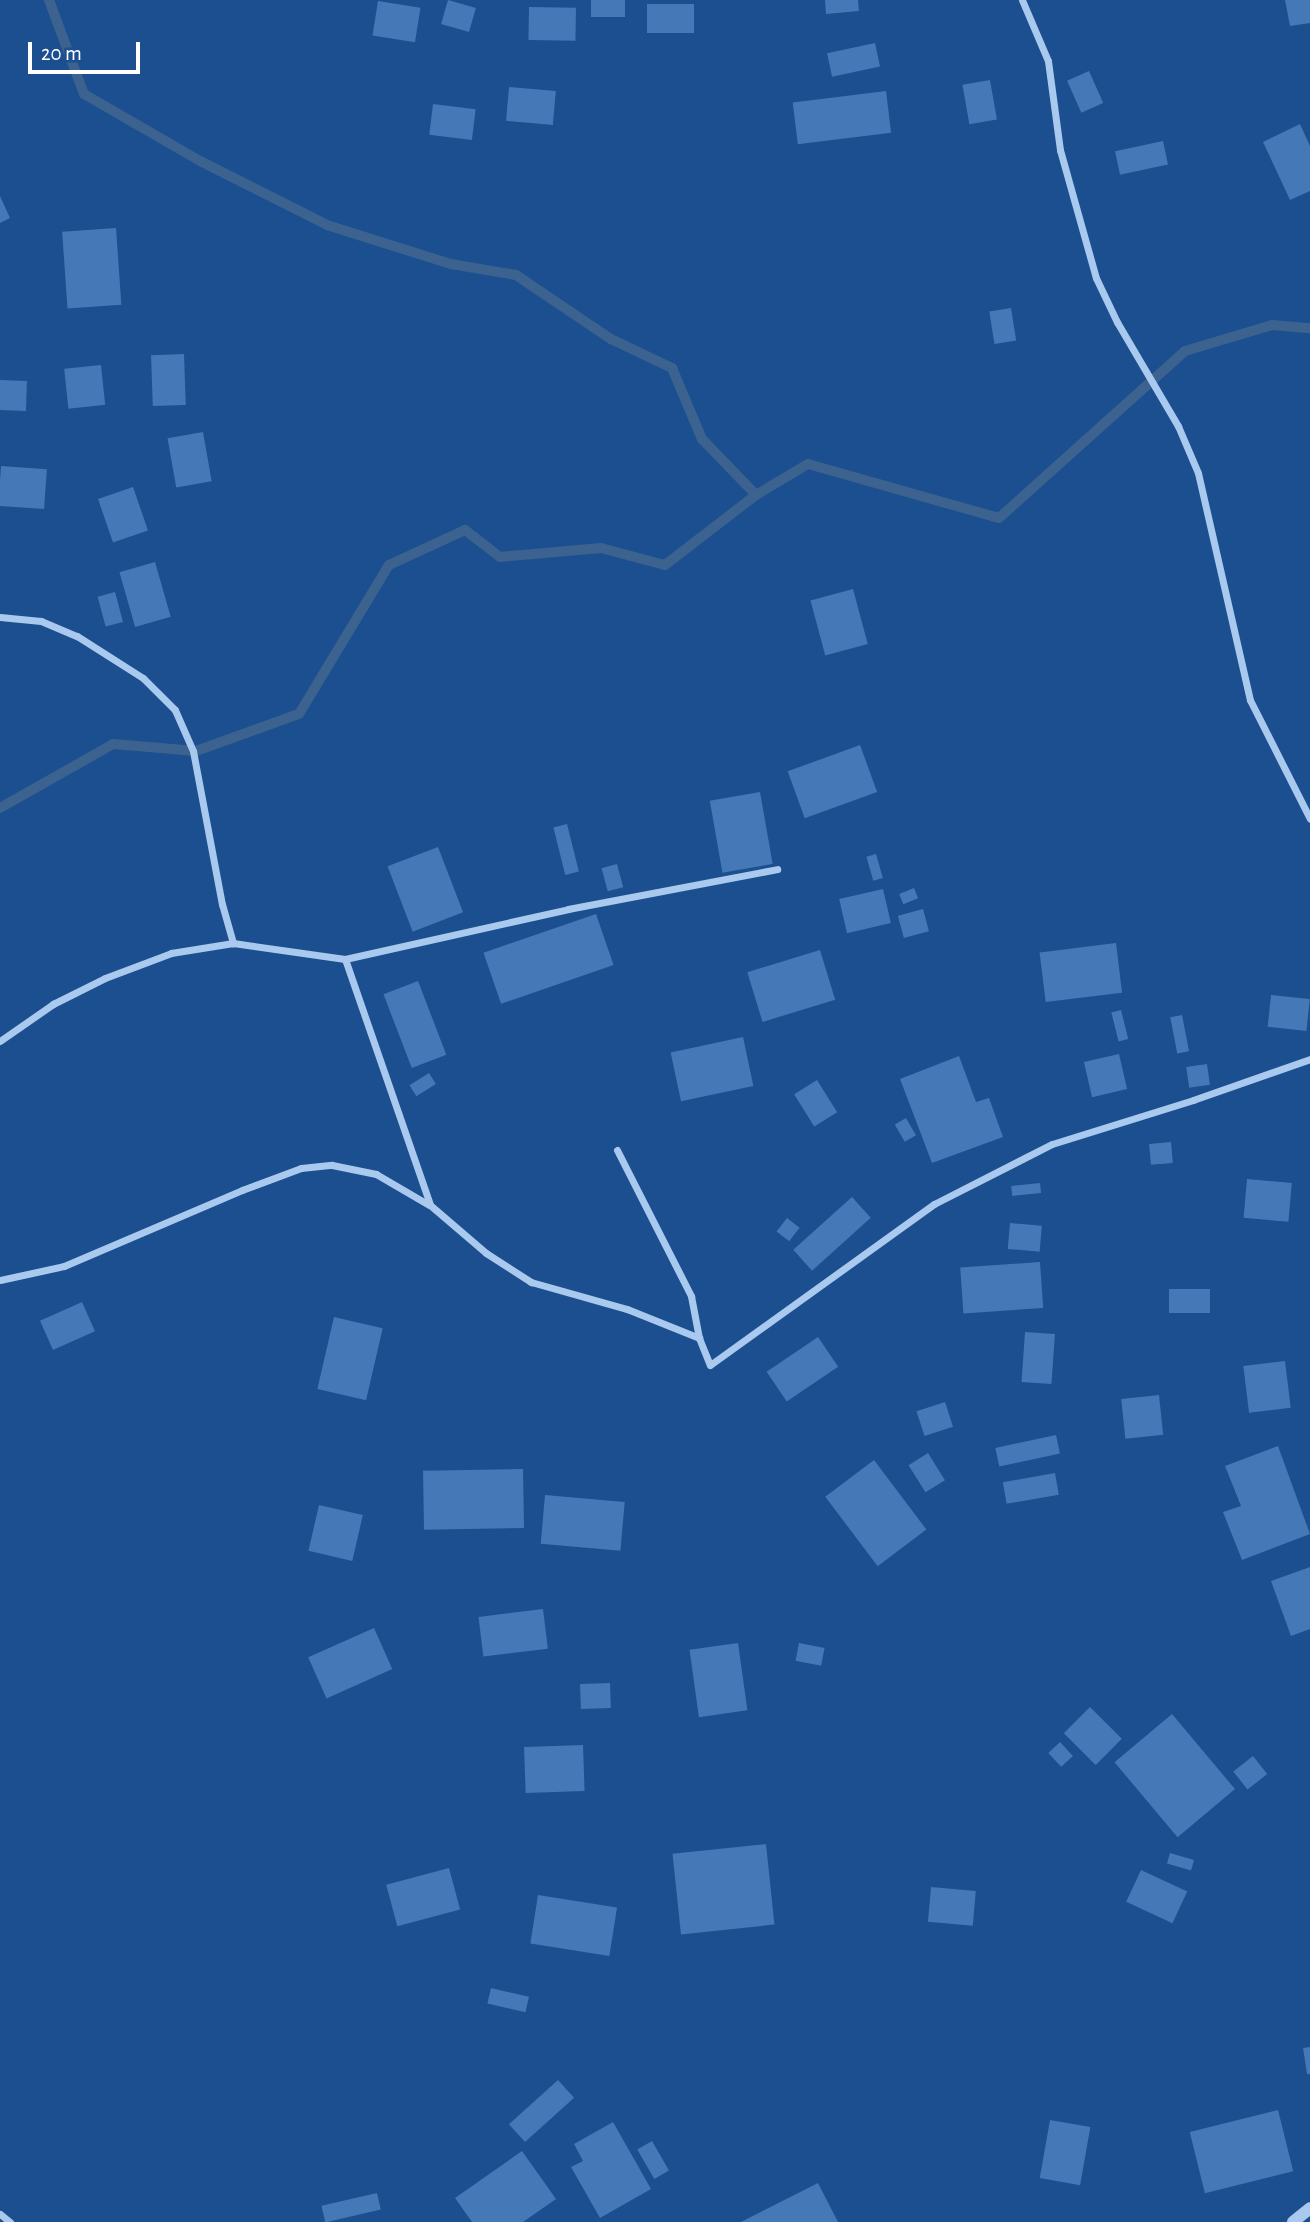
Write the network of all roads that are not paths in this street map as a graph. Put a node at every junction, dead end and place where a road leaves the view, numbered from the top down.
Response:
1 (1022, 0) edge
2 (0, 617) edge
3 (1310, 819) edge
4 (777, 869) dead end
5 (233, 943) junction
6 (345, 959) junction
7 (0, 1041) edge
8 (1310, 1059) edge
9 (617, 1150) dead end
10 (429, 1205) junction
11 (0, 1280) edge
12 (699, 1338) junction
13 (1310, 2208) edge
14 (0, 2214) edge
15 (10, 2222) edge
16 (1293, 2222) edge

1 - 3 street
2 - 5 street
4 - 6 street
5 - 6 street
5 - 7 street
6 - 10 street
8 - 12 street
9 - 12 street
10 - 11 street
10 - 12 street
13 - 16 street
14 - 15 street

